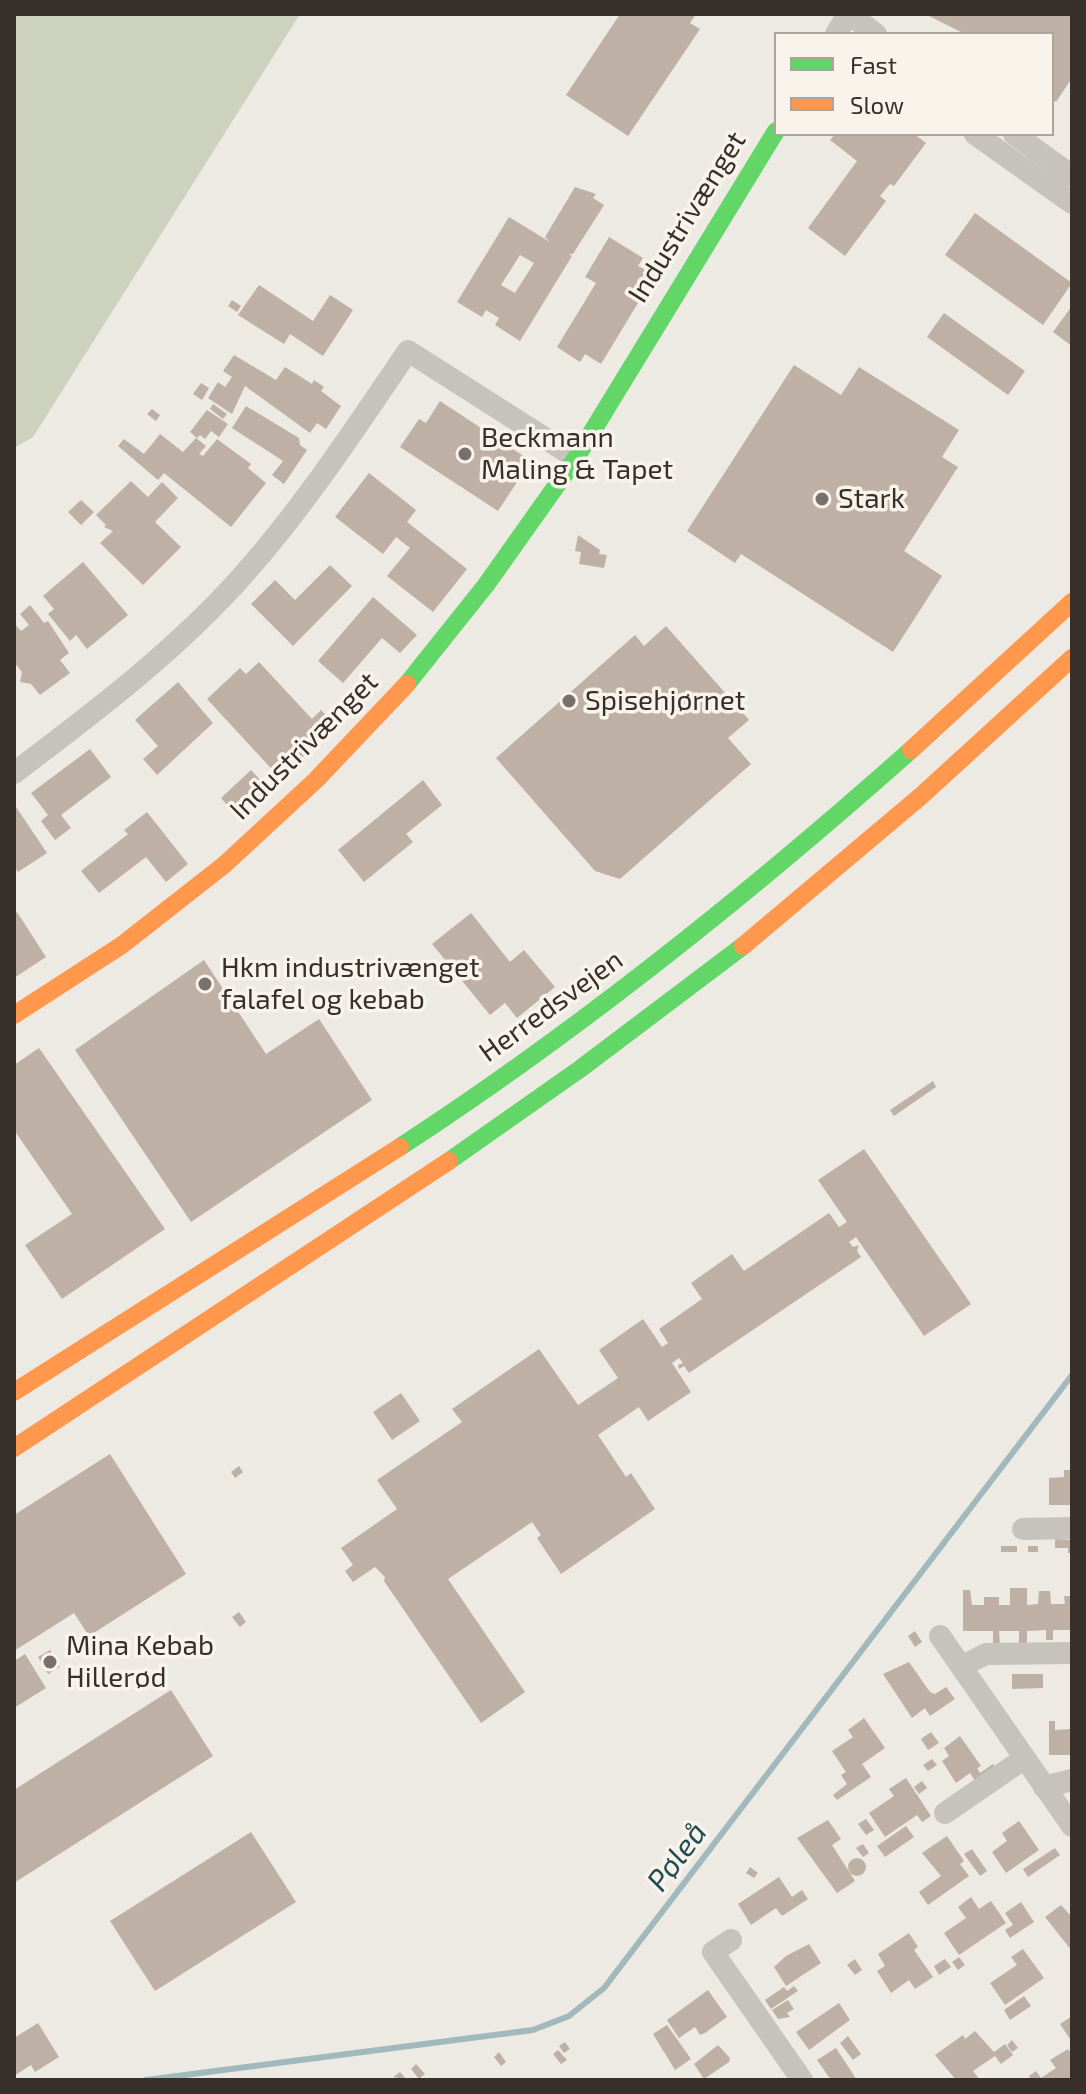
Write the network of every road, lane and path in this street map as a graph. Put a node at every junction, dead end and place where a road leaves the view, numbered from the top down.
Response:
1 (848, 14) edge
2 (837, 32) edge
3 (873, 32) edge
4 (774, 134) edge
5 (978, 136) edge
6 (1017, 136) edge
7 (1072, 176) edge
8 (1072, 203) edge
9 (576, 458) junction
10 (1072, 602) edge
11 (1072, 658) edge
12 (14, 773) edge
13 (14, 1015) edge
14 (14, 1392) edge
15 (14, 1448) edge
16 (1072, 1528) edge
17 (1023, 1529) dead end
18 (940, 1636) dead end
19 (1072, 1653) edge
20 (962, 1666) junction
21 (1025, 1758) junction
22 (1072, 1780) edge
23 (1044, 1787) junction
24 (945, 1813) dead end
25 (1072, 1826) edge
26 (731, 1940) dead end
27 (802, 2080) edge

1 - 2 street
1 - 3 street
4 - 9 street, Industrivænget
5 - 8 street
6 - 7 street
9 - 12 street
9 - 13 street, Industrivænget
10 - 14 street, Herredsvejen
11 - 15 street
16 - 17 street
18 - 20 street
19 - 20 street
20 - 21 street
21 - 23 street
21 - 24 street
22 - 23 street
23 - 25 street
26 - 27 street

